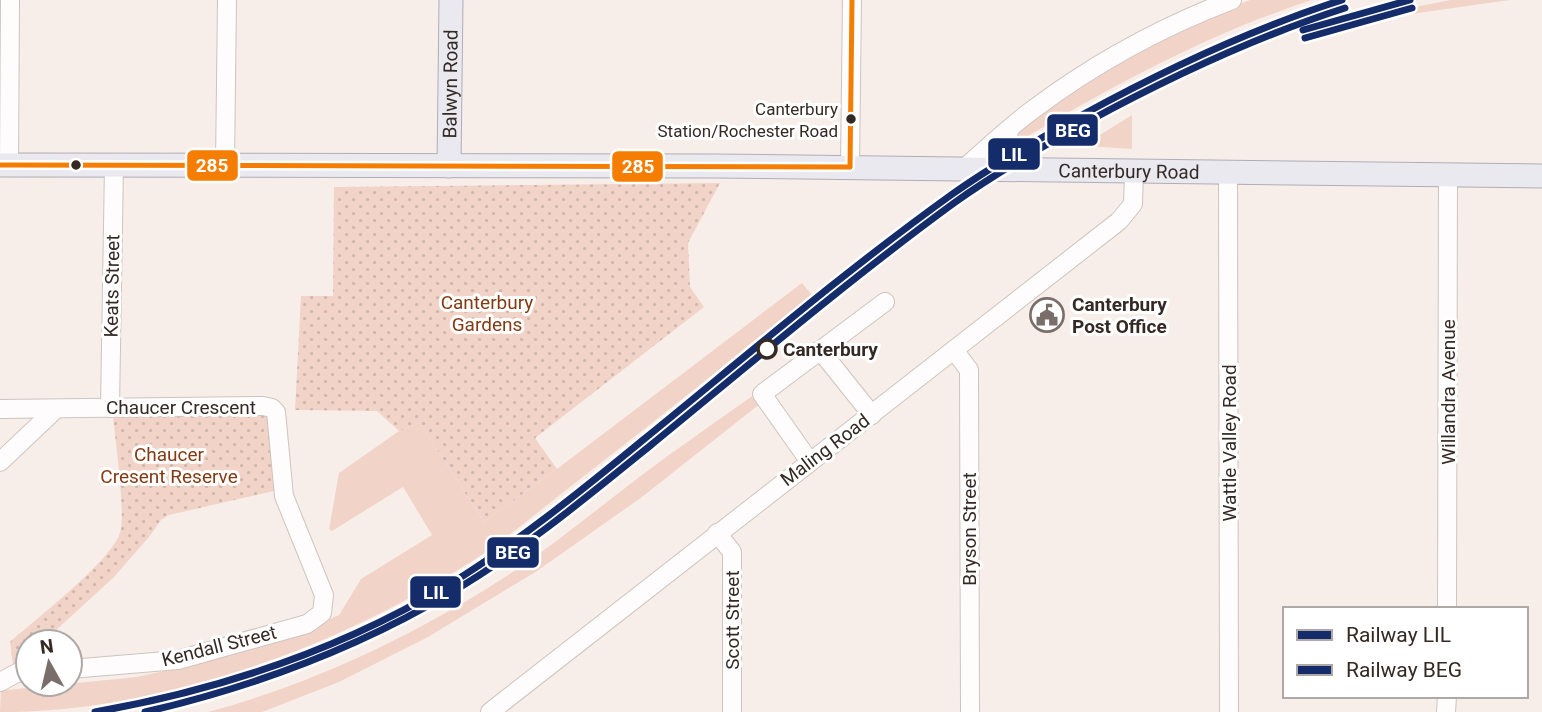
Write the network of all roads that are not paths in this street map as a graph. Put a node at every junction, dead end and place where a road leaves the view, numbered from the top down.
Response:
1 (10, 0) edge
2 (227, 0) edge
3 (451, 0) edge
4 (852, 0) edge
5 (1232, 0) edge
6 (1010, 129) junction
7 (4, 165) edge
8 (114, 165) junction
9 (225, 165) junction
10 (449, 166) junction
11 (850, 167) junction
12 (962, 170) junction
13 (1022, 171) junction
14 (1135, 172) junction
15 (1228, 173) junction
16 (1448, 176) junction
17 (1542, 176) edge
18 (885, 302) dead end
19 (820, 350) junction
20 (954, 350) junction
21 (110, 408) junction
22 (56, 409) junction
23 (0, 410) edge
24 (872, 415) junction
25 (810, 461) junction
26 (0, 462) edge
27 (717, 533) junction
28 (1447, 607) edge
29 (322, 613) joint
30 (84, 668) edge
31 (490, 712) edge
32 (732, 712) edge
33 (970, 712) edge
34 (1228, 712) edge

1 - 7 street
2 - 9 street
3 - 10 main road, Balwyn Road
4 - 11 street
5 - 6 street
6 - 12 street
6 - 13 street
7 - 8 main road, Canterbury Road
8 - 9 main road, Canterbury Road
8 - 21 street, Keats Street
9 - 10 main road, Canterbury Road
10 - 11 main road, Canterbury Road
11 - 12 main road, Canterbury Road
12 - 13 main road, Canterbury Road
13 - 14 main road, Canterbury Road
14 - 15 main road, Canterbury Road
14 - 20 street, Maling Road
15 - 16 main road, Canterbury Road
15 - 34 street, Wattle Valley Road
16 - 17 main road, Canterbury Road
16 - 28 street, Willandra Avenue
18 - 19 street
19 - 24 street
19 - 25 street
20 - 24 street, Maling Road
20 - 33 street, Bryson Street
21 - 22 street, Chaucer Crescent
21 - 29 street, Chaucer Crescent
22 - 23 street, Chaucer Crescent
22 - 26 street
24 - 25 street, Maling Road
25 - 27 street, Maling Road
27 - 31 street, Maling Road
27 - 32 street, Scott Street
29 - 30 street, Kendall Street

